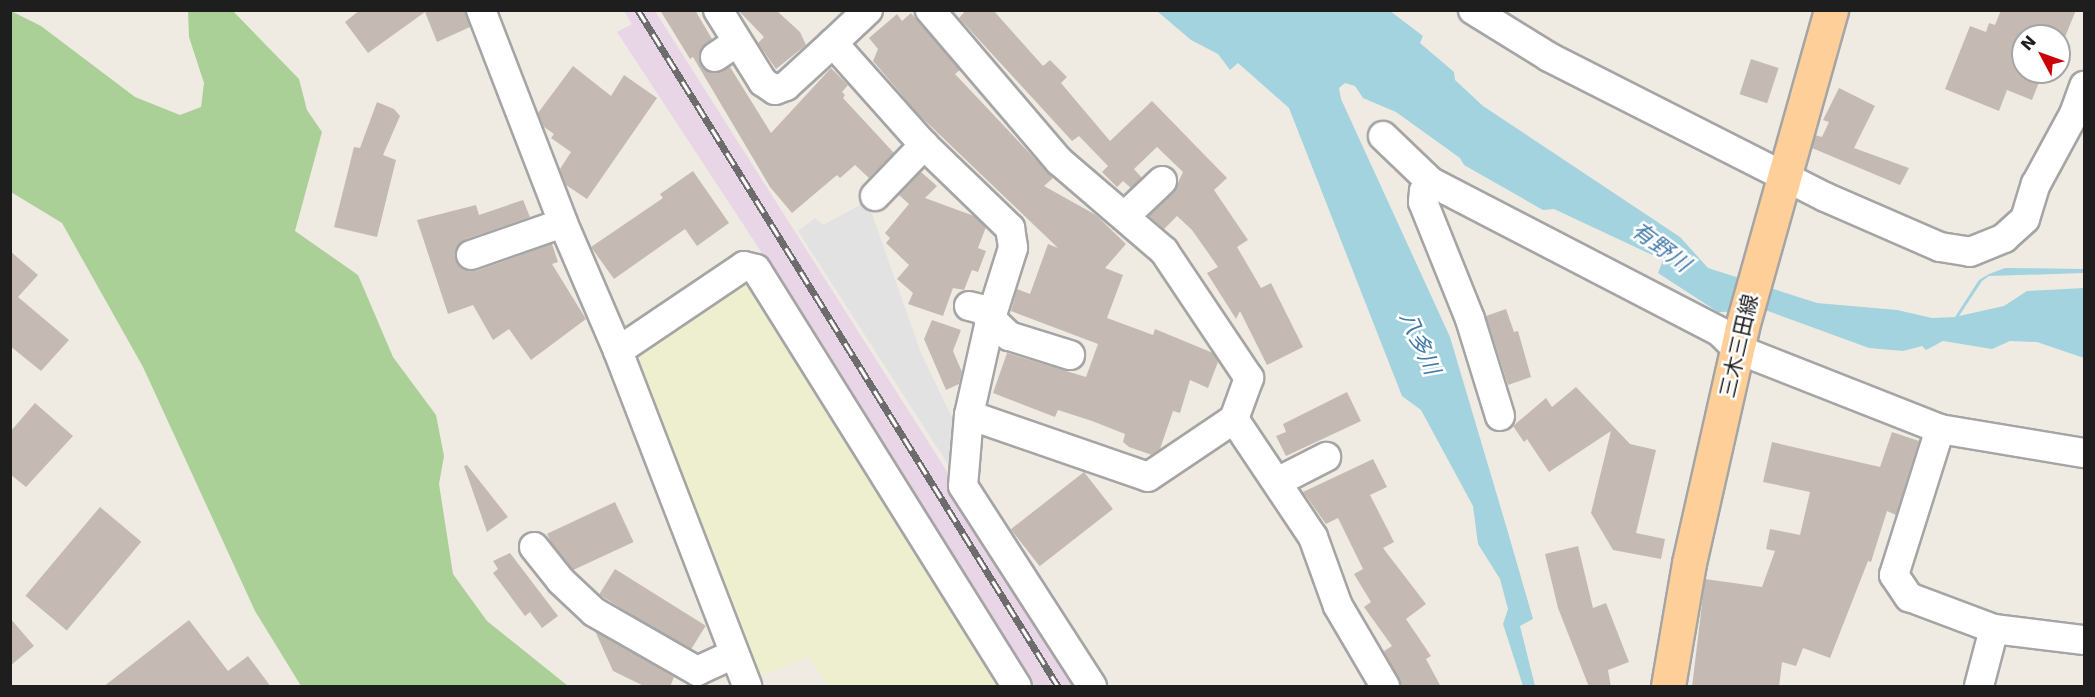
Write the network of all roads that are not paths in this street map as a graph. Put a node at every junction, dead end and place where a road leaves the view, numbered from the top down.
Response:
1 (718, 10) edge
2 (868, 10) edge
3 (930, 10) edge
4 (1831, 10) edge
5 (484, 12) edge
6 (1478, 12) edge
7 (833, 43) junction
8 (2085, 86) edge
9 (1383, 136) dead end
10 (924, 145) junction
11 (1162, 181) dead end
12 (1781, 181) junction
13 (1431, 182) junction
14 (875, 196) dead end
15 (1125, 216) junction
16 (563, 223) junction
17 (482, 245) dead end
18 (980, 313) junction
19 (1739, 338) junction
20 (618, 351) junction
21 (1070, 355) dead end
22 (969, 415) junction
23 (1500, 416) dead end
24 (1234, 419) junction
25 (1940, 429) junction
26 (2085, 453) edge
27 (1326, 457) dead end
28 (1279, 482) junction
29 (534, 547) dead end
30 (1994, 629) junction
31 (2085, 640) edge
32 (734, 654) junction
33 (747, 687) edge
34 (1017, 687) edge
35 (1092, 687) edge
36 (1385, 687) edge
37 (1668, 687) edge
38 (1979, 687) edge

1 - 7 street
2 - 7 street
3 - 15 street
4 - 12 main road, 三木三田線
5 - 16 street
6 - 12 street
7 - 10 street
8 - 12 street
9 - 13 street
10 - 14 street
10 - 18 street
11 - 15 street
12 - 19 main road, 三木三田線
13 - 19 street
13 - 23 street
15 - 24 street
16 - 17 street
16 - 20 street
18 - 21 street
18 - 22 street
19 - 25 street
19 - 37 main road, 三木三田線
20 - 32 street
20 - 34 street
22 - 24 street
22 - 35 street
24 - 28 street
25 - 26 street
25 - 30 street
27 - 28 street
28 - 36 street
29 - 32 street
30 - 31 street
30 - 38 street
32 - 33 street

